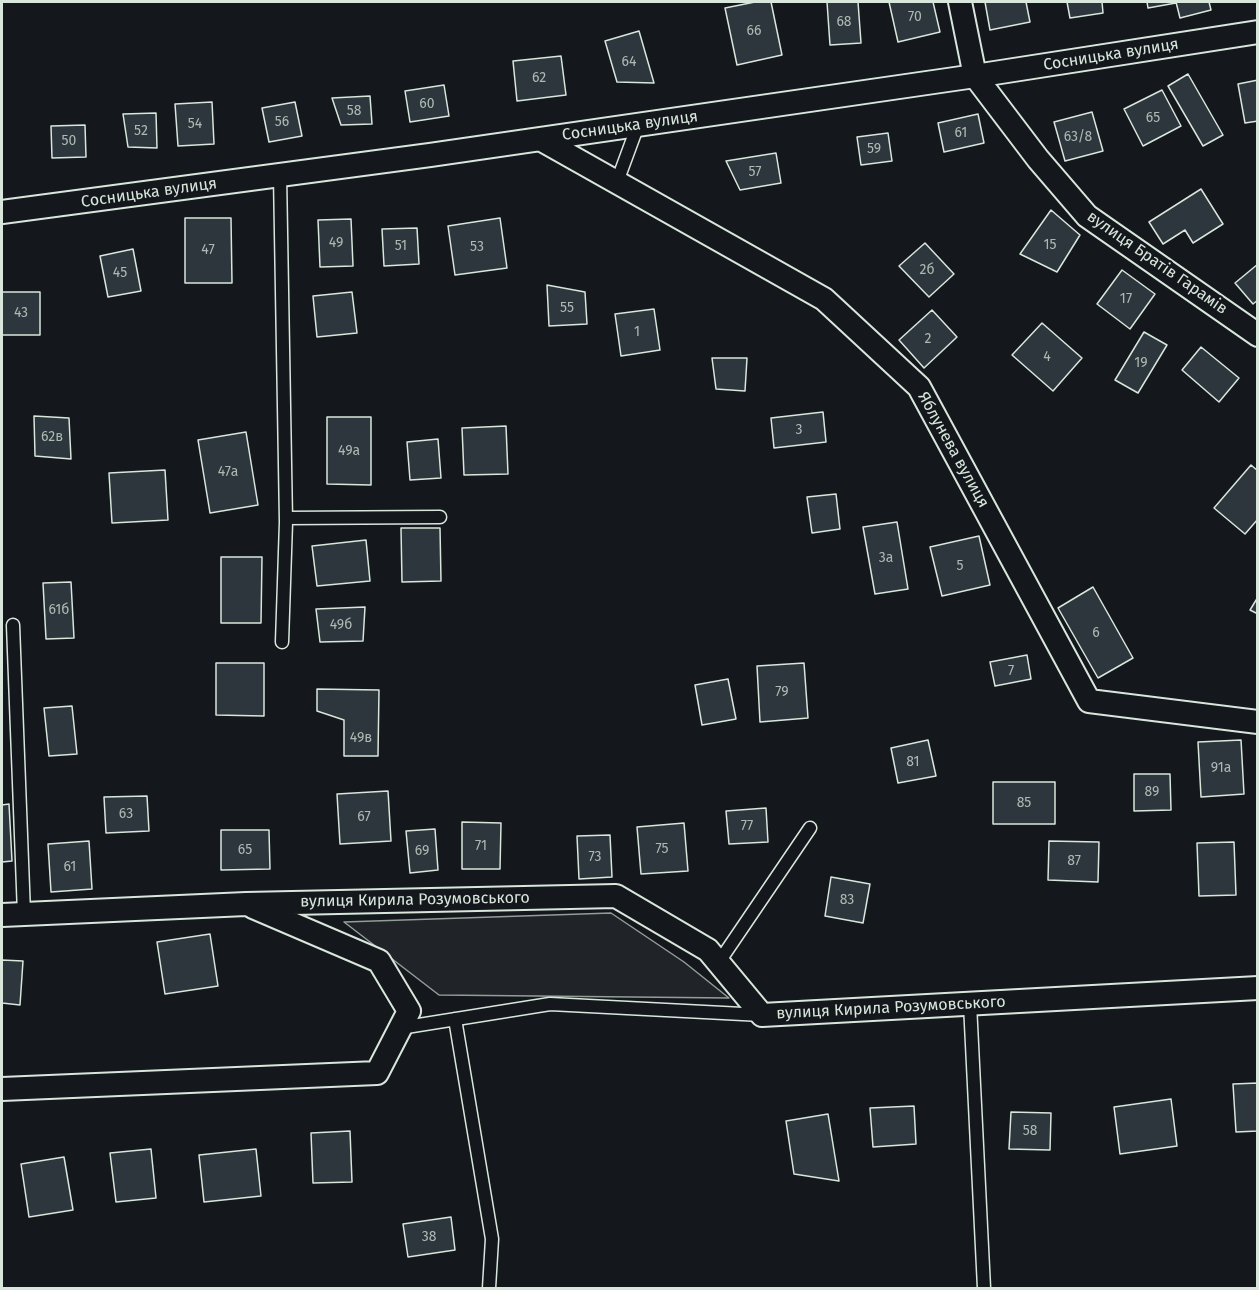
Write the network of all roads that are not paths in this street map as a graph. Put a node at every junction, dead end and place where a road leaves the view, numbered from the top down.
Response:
1 (960, 2) edge
2 (1257, 32) edge
3 (975, 76) junction
4 (638, 125) junction
5 (540, 139) junction
6 (280, 175) junction
7 (617, 182) junction
8 (2, 212) edge
9 (1257, 334) edge
10 (440, 517) dead end
11 (286, 518) junction
12 (13, 626) dead end
13 (282, 642) dead end
14 (1257, 722) edge
15 (810, 828) dead end
16 (246, 904) junction
17 (24, 914) junction
18 (2, 915) edge
19 (719, 962) junction
20 (1257, 988) edge
21 (970, 1004) junction
22 (762, 1015) junction
23 (455, 1019) junction
24 (400, 1028) junction
25 (2, 1089) edge
26 (489, 1288) edge
27 (984, 1288) edge

1 - 3 street, вулиця Братів Гарамів
2 - 3 street, Сосницька вулиця
3 - 4 street, Сосницька вулиця
3 - 9 street, вулиця Братів Гарамів
4 - 5 street, Сосницька вулиця
4 - 7 lane
5 - 6 street, Сосницька вулиця
5 - 7 street, Яблунева вулиця
6 - 8 street, Сосницька вулиця
6 - 11 lane
7 - 14 street, Яблунева вулиця
10 - 11 lane
11 - 13 lane
12 - 17 lane
15 - 19 lane
16 - 17 street, вулиця Кирила Розумовського
16 - 19 street, вулиця Кирила Розумовського
16 - 24 street, вулиця Кирила Розумовського
17 - 18 street, вулиця Кирила Розумовського
19 - 22 street, вулиця Кирила Розумовського
20 - 21 street, вулиця Кирила Розумовського
21 - 22 street, вулиця Кирила Розумовського
21 - 27 lane
22 - 23 lane
23 - 24 lane
23 - 26 lane
24 - 25 street, вулиця Кирила Розумовського

